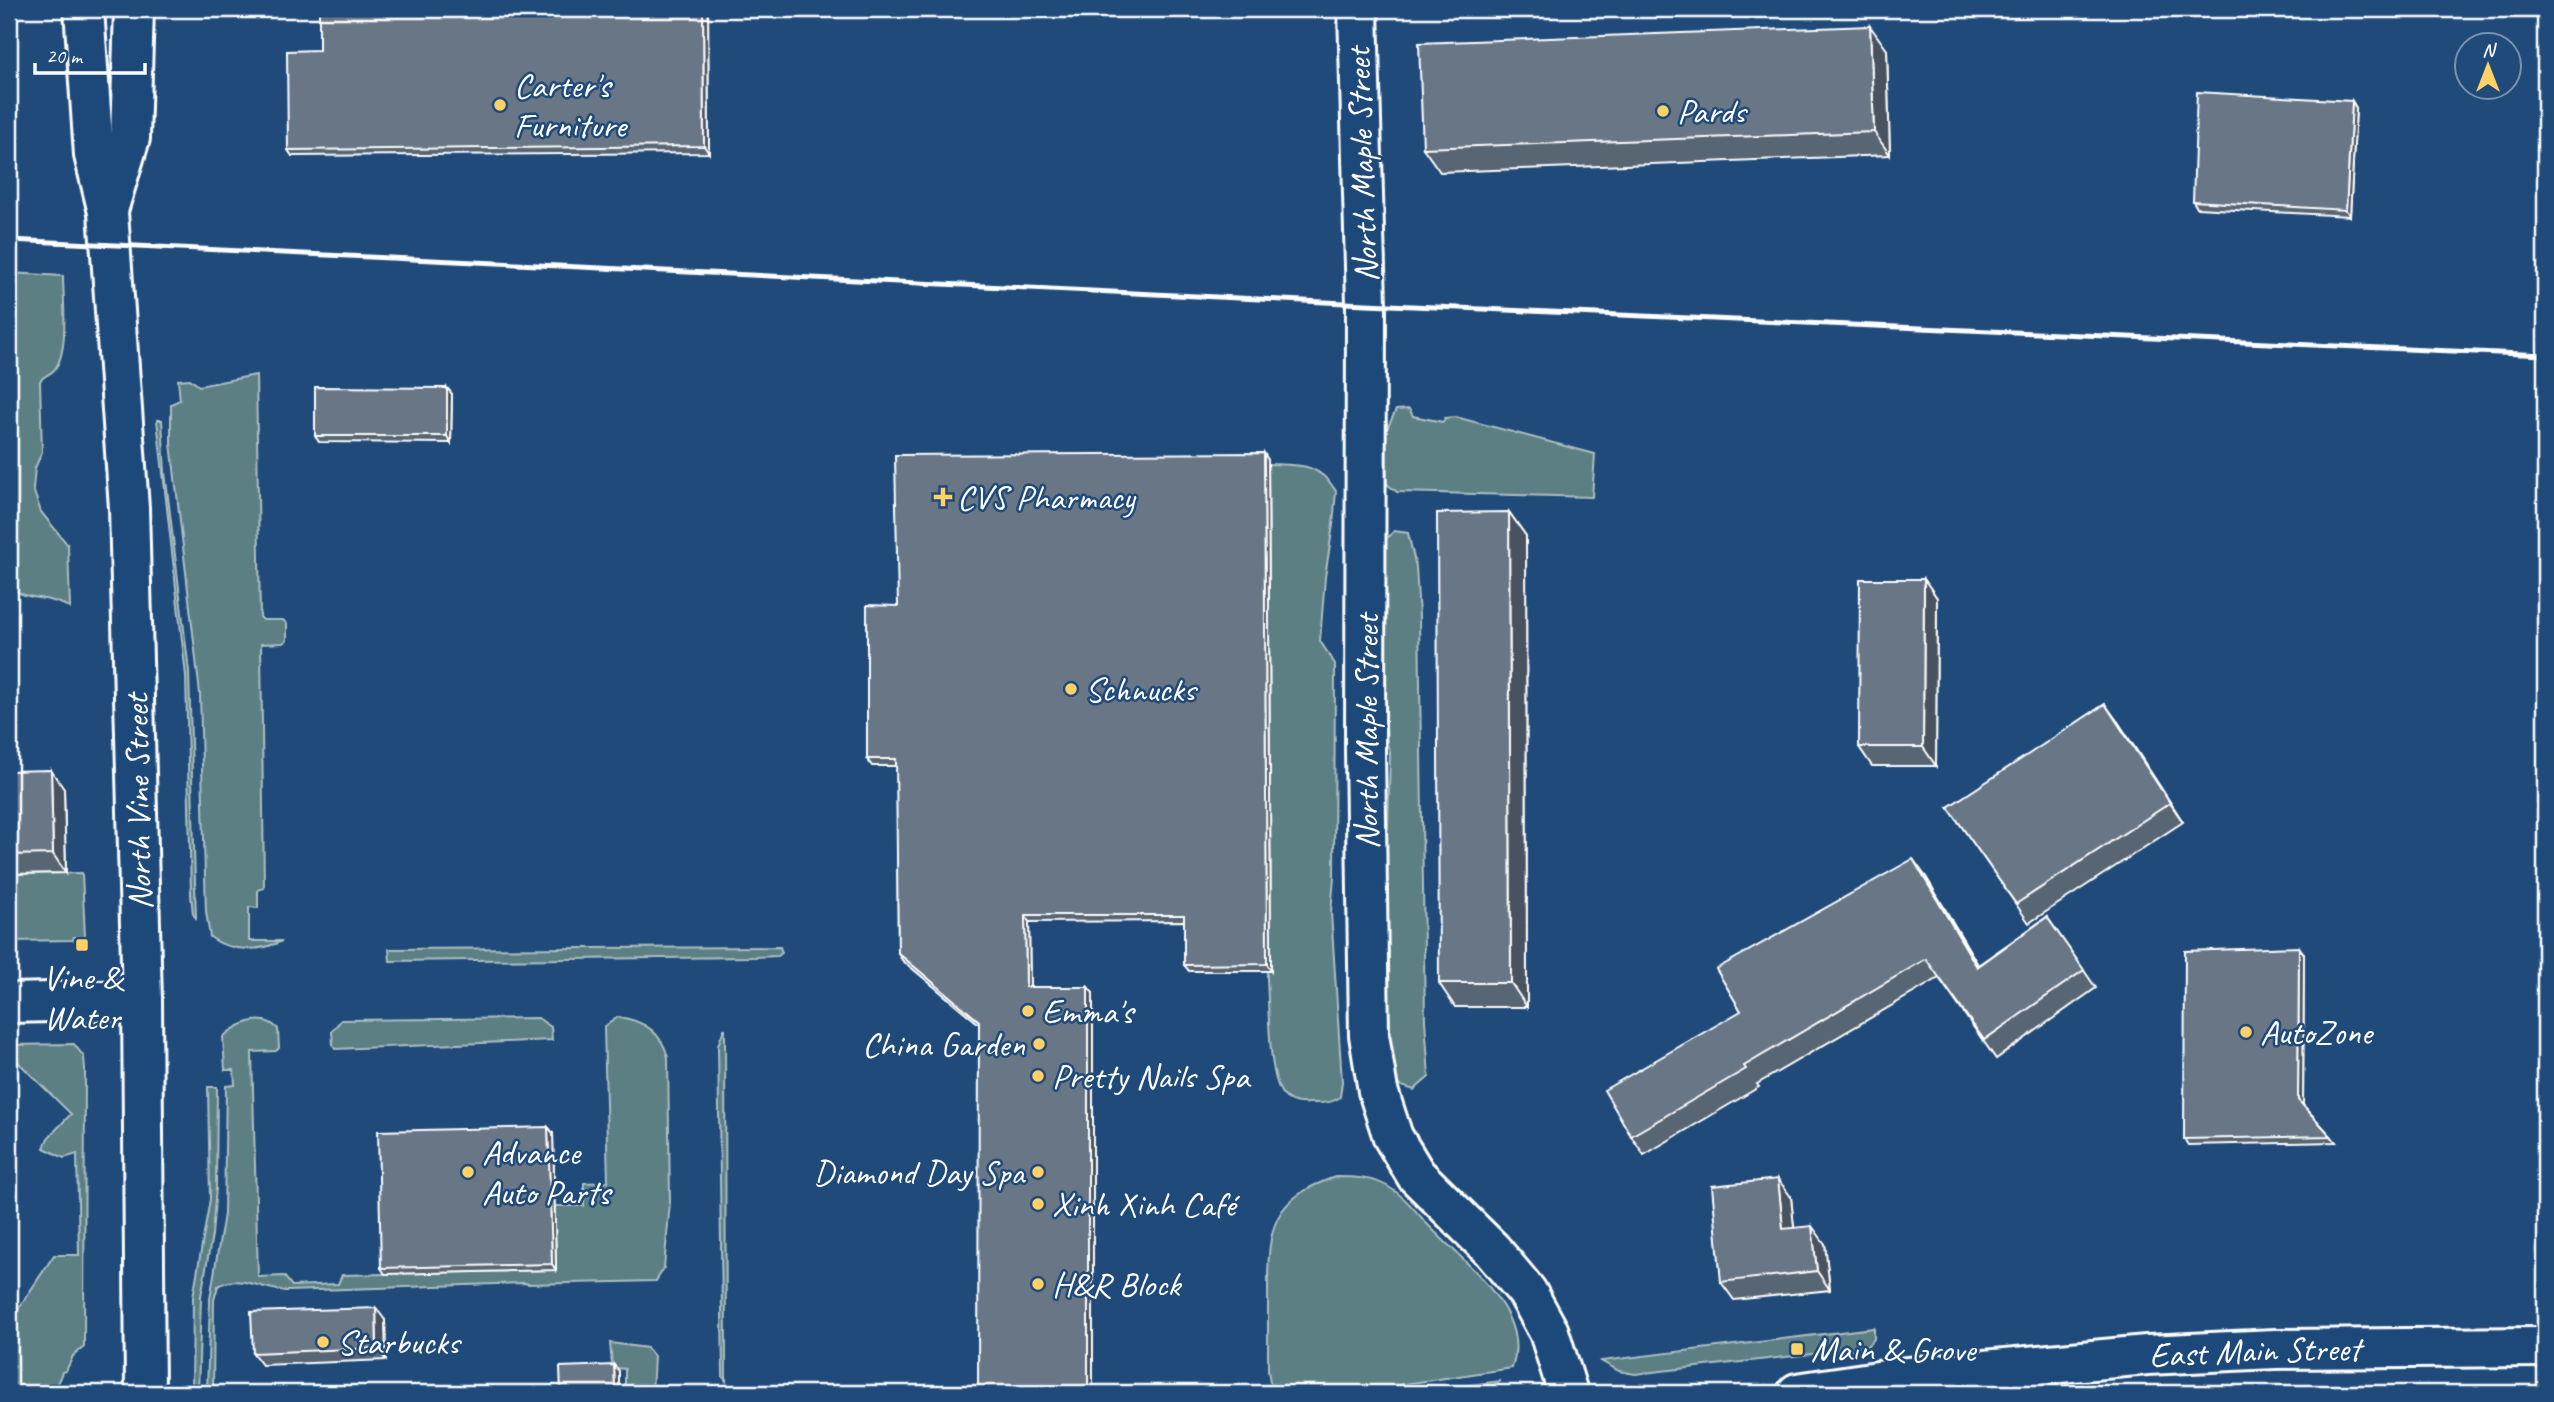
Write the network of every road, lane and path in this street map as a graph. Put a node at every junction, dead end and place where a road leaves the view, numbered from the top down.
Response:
1 (84, 9) edge
2 (134, 9) edge
3 (1358, 9) edge
4 (108, 212) junction
5 (142, 1000) junction
6 (9, 1003) edge
7 (2545, 1347) edge
8 (145, 1393) edge
9 (1567, 1393) edge
10 (1806, 1393) edge

1 - 4 main road, North Vine Street
2 - 4 main road, North Vine Street
3 - 9 main road, North Maple Street
4 - 5 main road, North Vine Street
5 - 6 main road
5 - 8 main road, North Vine Street
7 - 10 main road, East Main Street

